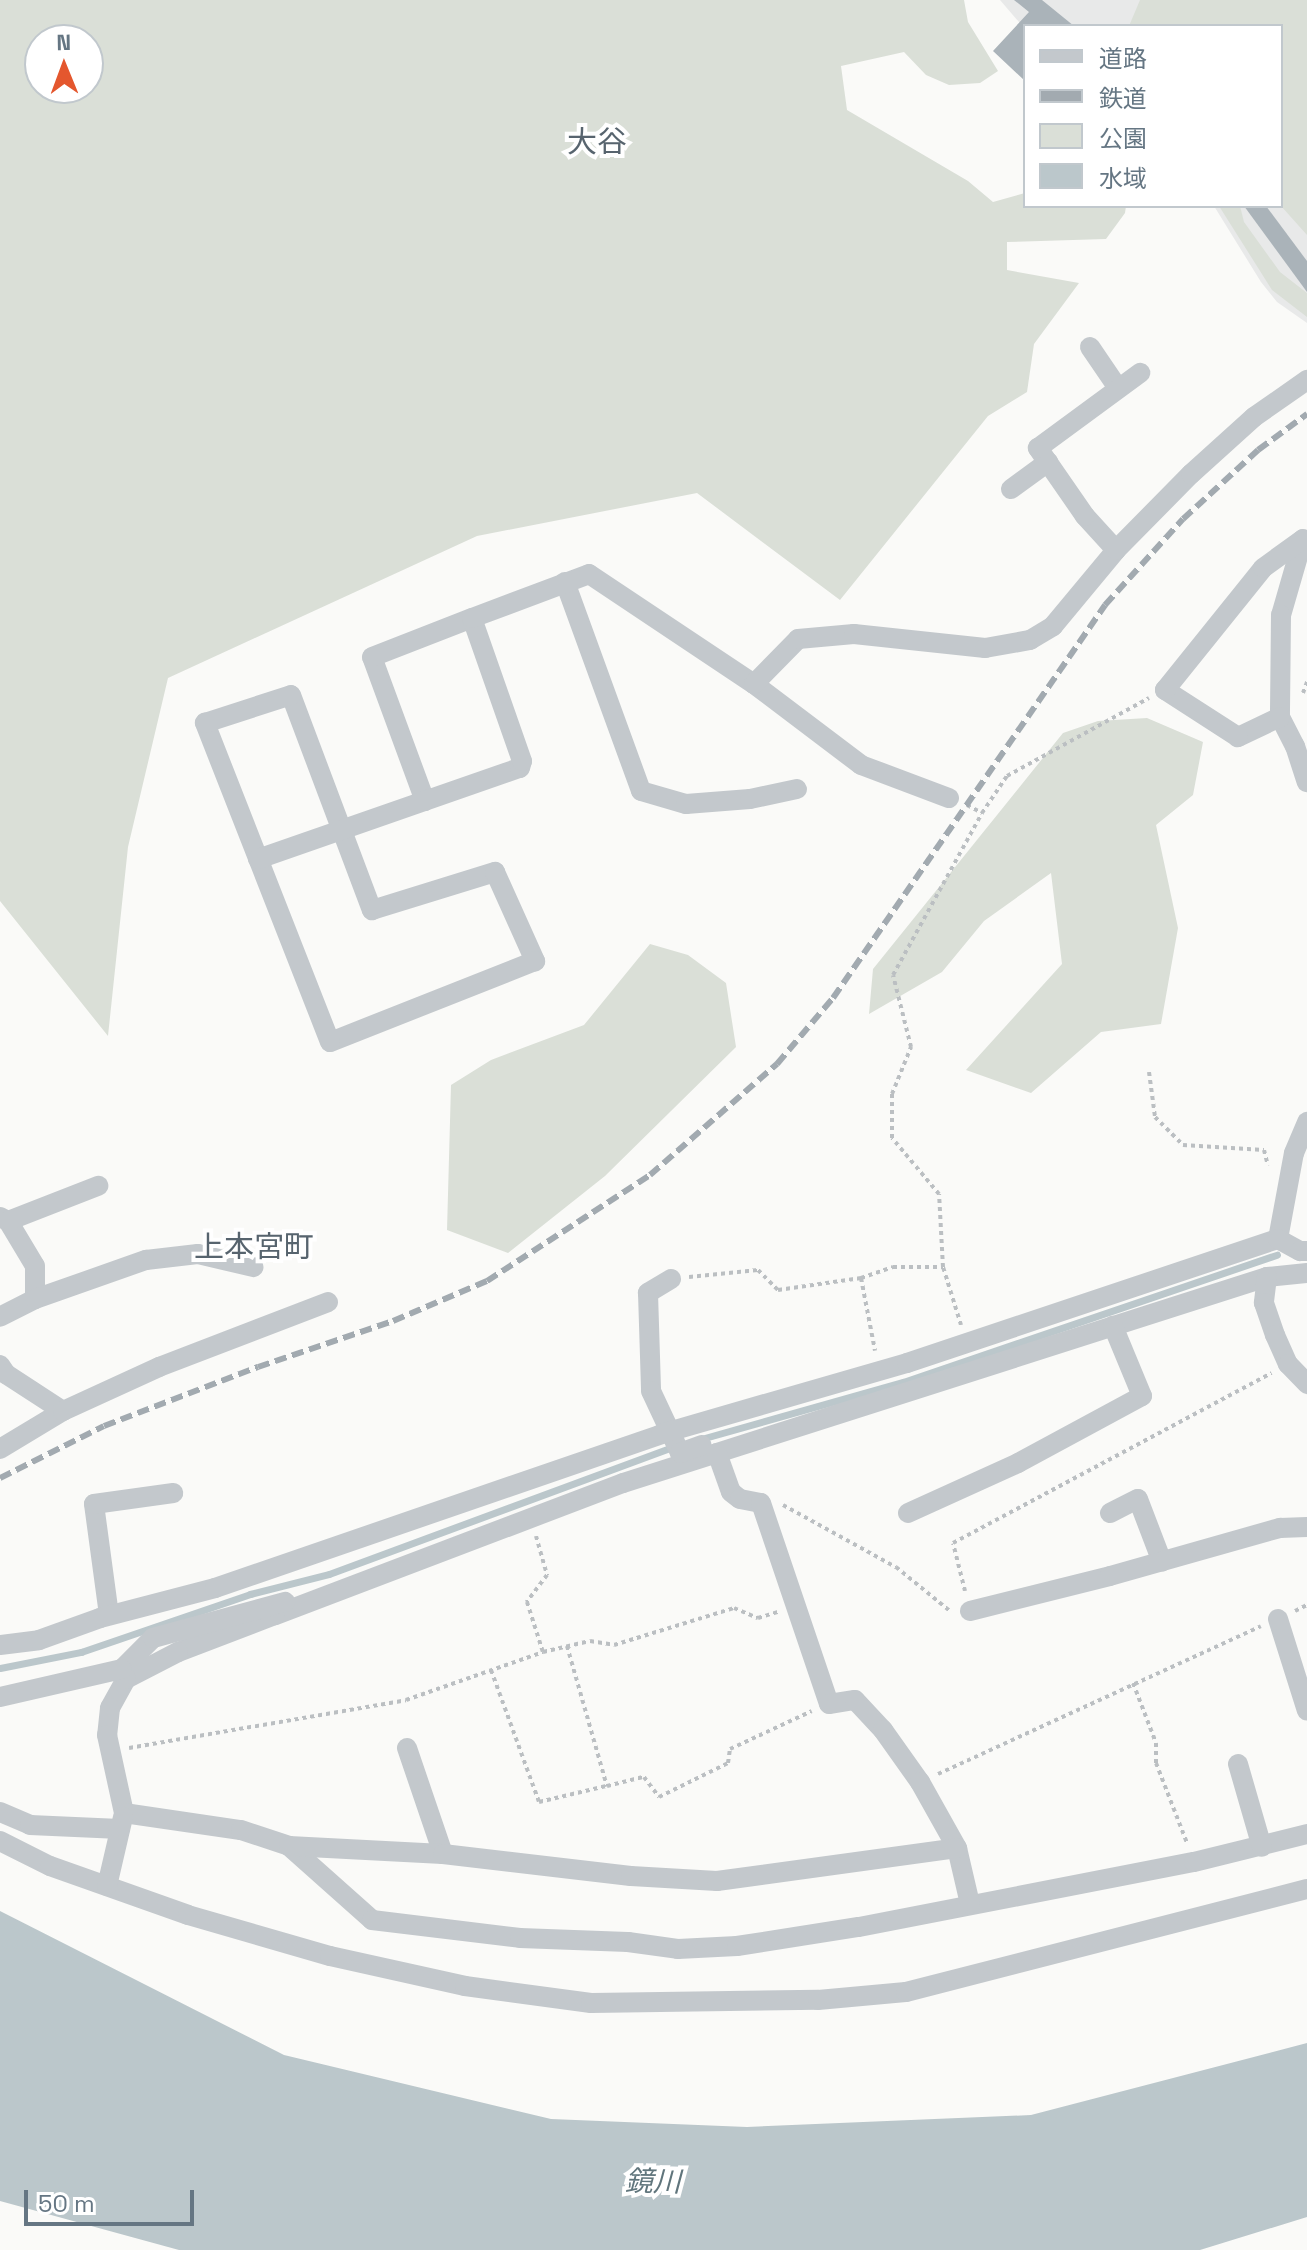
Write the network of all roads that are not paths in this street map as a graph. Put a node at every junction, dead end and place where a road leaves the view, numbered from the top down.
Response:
1 (1090, 347) dead end
2 (1140, 373) dead end
3 (1307, 380) edge
4 (1118, 388) junction
5 (1048, 462) junction
6 (1011, 489) dead end
7 (1305, 535) edge
8 (1116, 550) junction
9 (565, 582) junction
10 (472, 618) junction
11 (754, 684) junction
12 (1280, 717) junction
13 (1307, 782) edge
14 (797, 789) dead end
15 (949, 798) dead end
16 (425, 801) junction
17 (343, 830) junction
18 (258, 859) junction
19 (1307, 1122) edge
20 (98, 1186) dead end
21 (4, 1219) edge
22 (1278, 1239) junction
23 (1307, 1251) edge
24 (253, 1267) dead end
25 (1307, 1273) edge
26 (1267, 1277) junction
27 (671, 1279) road end
28 (35, 1299) junction
29 (328, 1302) dead end
30 (0, 1317) edge
31 (1113, 1326) junction
32 (0, 1365) edge
33 (1307, 1384) edge
34 (63, 1411) junction
35 (765, 1437) junction
36 (676, 1443) junction
37 (0, 1449) edge
38 (717, 1453) junction
39 (173, 1493) dead end
40 (908, 1513) dead end
41 (1110, 1513) dead end
42 (1307, 1527) edge
43 (1162, 1562) junction
44 (330, 1595) junction
45 (148, 1609) junction
46 (970, 1611) road end
47 (109, 1615) junction
48 (1278, 1619) road end
49 (153, 1637) junction
50 (0, 1645) edge
51 (124, 1674) junction
52 (0, 1697) edge
53 (1307, 1711) edge
54 (407, 1748) dead end
55 (1238, 1764) dead end
56 (0, 1812) edge
57 (122, 1821) junction
58 (1307, 1834) edge
59 (0, 1841) edge
60 (289, 1846) junction
61 (1262, 1847) junction
62 (957, 1848) junction
63 (443, 1854) junction
64 (107, 1886) junction
65 (1307, 1889) edge
66 (970, 1904) junction

1 - 4 street
2 - 4 street
3 - 8 street
4 - 5 street
5 - 6 street
5 - 8 street
7 - 12 street
7 - 12 street
8 - 11 street
9 - 10 street
9 - 11 street
9 - 14 street
10 - 16 street
10 - 16 street
11 - 15 street
12 - 13 street
16 - 17 street
17 - 18 street
17 - 18 street
17 - 18 street
19 - 22 street
20 - 21 street
21 - 28 street
22 - 23 street
22 - 36 street
24 - 28 street
25 - 26 street
26 - 31 street
26 - 33 street
27 - 36 street
28 - 30 street
29 - 34 street
31 - 35 street
31 - 40 street
32 - 34 street
34 - 37 street
35 - 36 street
35 - 38 street
36 - 45 street
38 - 44 street
38 - 62 street
39 - 47 street
41 - 43 street
42 - 43 street
43 - 46 street
44 - 49 street
44 - 51 street
45 - 47 street
45 - 49 street
47 - 50 street
48 - 53 street
49 - 51 street
51 - 52 street
51 - 57 street
54 - 63 street
55 - 61 street
56 - 57 street
57 - 60 street
57 - 64 street
58 - 61 street
59 - 64 street
60 - 63 street
60 - 66 street
61 - 66 street
62 - 63 street
62 - 66 street
64 - 65 street

